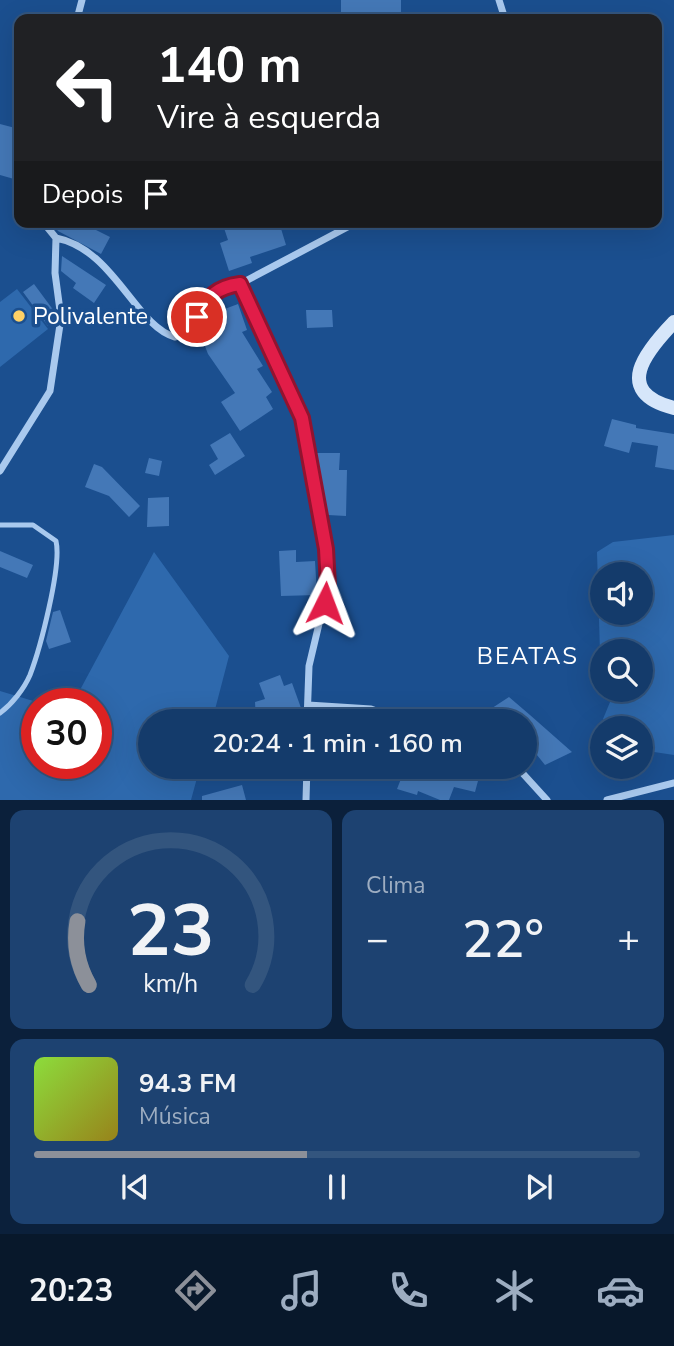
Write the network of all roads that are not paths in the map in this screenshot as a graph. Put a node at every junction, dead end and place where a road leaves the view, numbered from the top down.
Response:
1 (48, 228) edge
2 (346, 228) edge
3 (56, 238) junction
4 (240, 284) junction
5 (674, 322) edge
6 (674, 408) edge
7 (0, 471) edge
8 (0, 525) edge
9 (308, 705) junction
10 (308, 709) edge
11 (371, 709) edge
12 (0, 713) edge
13 (307, 779) edge
14 (528, 779) edge
15 (674, 783) edge
16 (306, 800) edge
17 (547, 800) edge
18 (607, 800) edge

1 - 3 street
2 - 4 street
3 - 4 street
3 - 7 street
4 - 9 street
5 - 6 main road
8 - 12 lane
9 - 10 street
9 - 11 street
13 - 16 street
14 - 17 street
15 - 18 street

